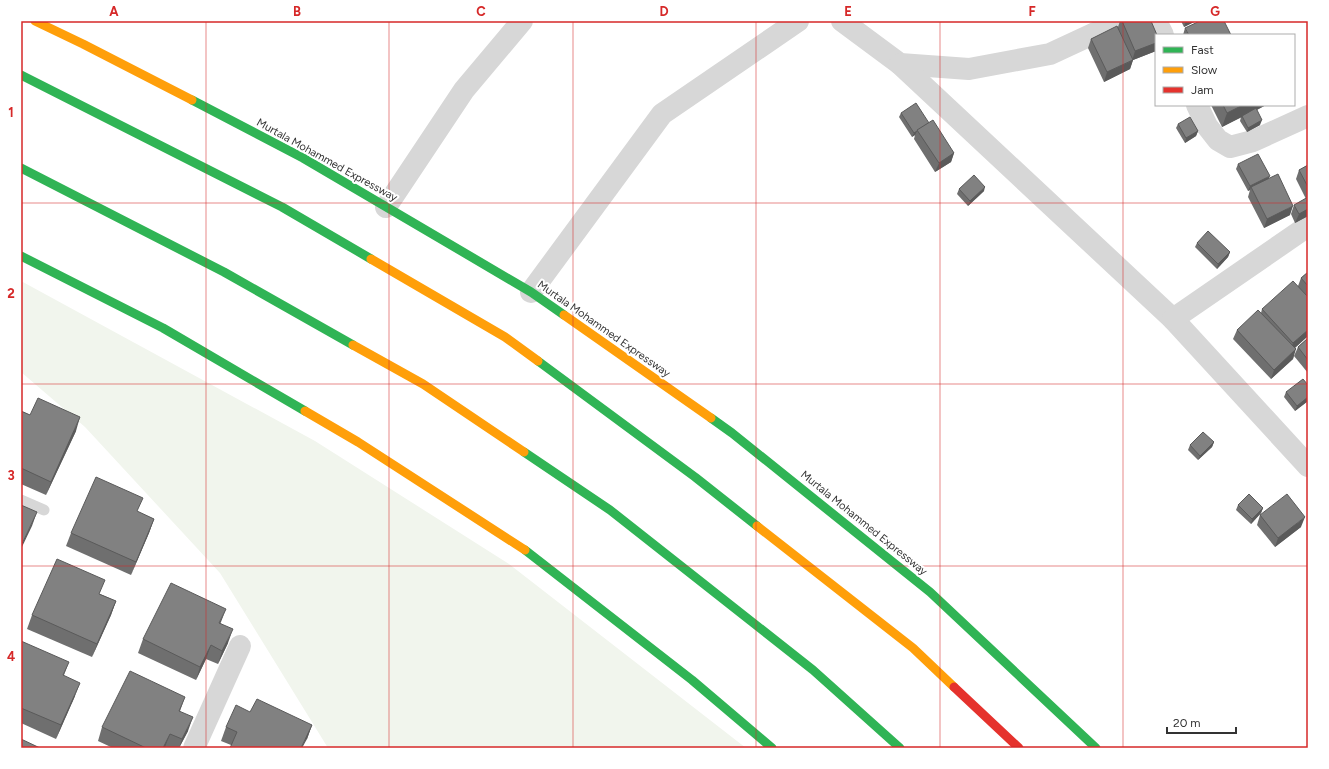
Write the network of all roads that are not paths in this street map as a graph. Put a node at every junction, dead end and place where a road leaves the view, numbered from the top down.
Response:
1 (35, 21) edge
2 (522, 21) edge
3 (798, 21) edge
4 (842, 21) edge
5 (1121, 21) edge
6 (1156, 21) edge
7 (1162, 34) edge
8 (900, 64) junction
9 (21, 75) edge
10 (1197, 106) edge
11 (1308, 116) edge
12 (21, 168) edge
13 (386, 207) junction
14 (1308, 226) edge
15 (21, 256) edge
16 (531, 292) junction
17 (1173, 319) junction
18 (1308, 466) edge
19 (21, 500) edge
20 (44, 510) dead end
21 (240, 646) dead end
22 (194, 748) edge
23 (772, 748) edge
24 (900, 748) edge
25 (1019, 748) edge
26 (1096, 748) edge

1 - 13 highway, Murtala Mohammed Expressway
2 - 13 street
3 - 16 street
4 - 8 street
5 - 8 street
6 - 7 street
8 - 17 street
9 - 25 highway
10 - 11 street
12 - 24 highway
13 - 16 highway, Murtala Mohammed Expressway
14 - 17 street
15 - 23 highway
16 - 26 highway, Murtala Mohammed Expressway
17 - 18 street
19 - 20 lane
21 - 22 street

